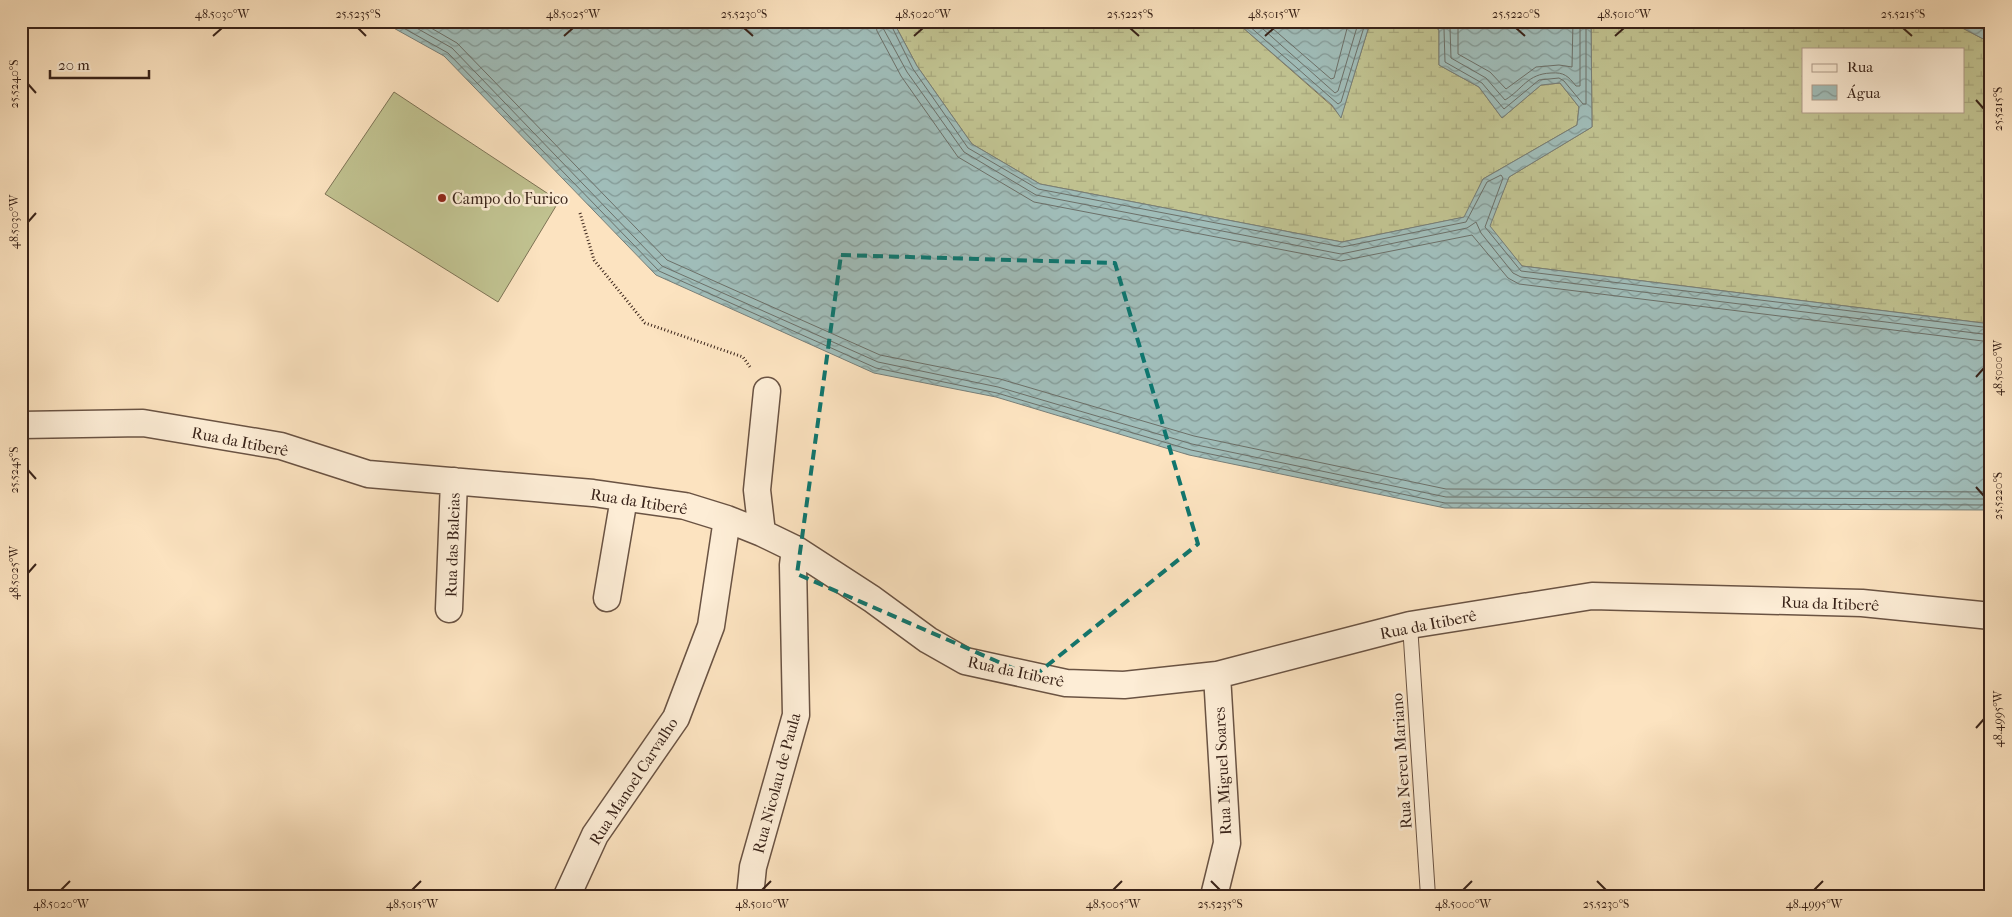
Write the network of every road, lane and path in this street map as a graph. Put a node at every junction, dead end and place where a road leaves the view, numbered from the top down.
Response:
1 (580, 213) dead end
2 (767, 391) joint
3 (21, 425) edge
4 (454, 482) junction
5 (624, 498) junction
6 (727, 519) junction
7 (762, 533) junction
8 (795, 549) junction
9 (607, 598) dead end
10 (449, 609) dead end
11 (1991, 616) edge
12 (1410, 625) junction
13 (1217, 675) junction
14 (566, 896) edge
15 (750, 896) edge
16 (1214, 896) edge
17 (1428, 896) edge

1 - 2 path
2 - 7 street
3 - 4 street, Rua da Itiberê
4 - 5 street, Rua da Itiberê
4 - 10 street, Rua das Baleias
5 - 6 street, Rua da Itiberê
5 - 9 street
6 - 7 street, Rua da Itiberê
6 - 14 street, Rua Manoel Carvalho
7 - 8 street, Rua da Itiberê
8 - 13 street, Rua da Itiberê
8 - 15 street, Rua Nicolau de Paula
11 - 12 street, Rua da Itiberê
12 - 13 street, Rua da Itiberê
12 - 17 lane, Rua Nereu Mariano
13 - 16 street, Rua Miguel Soares

